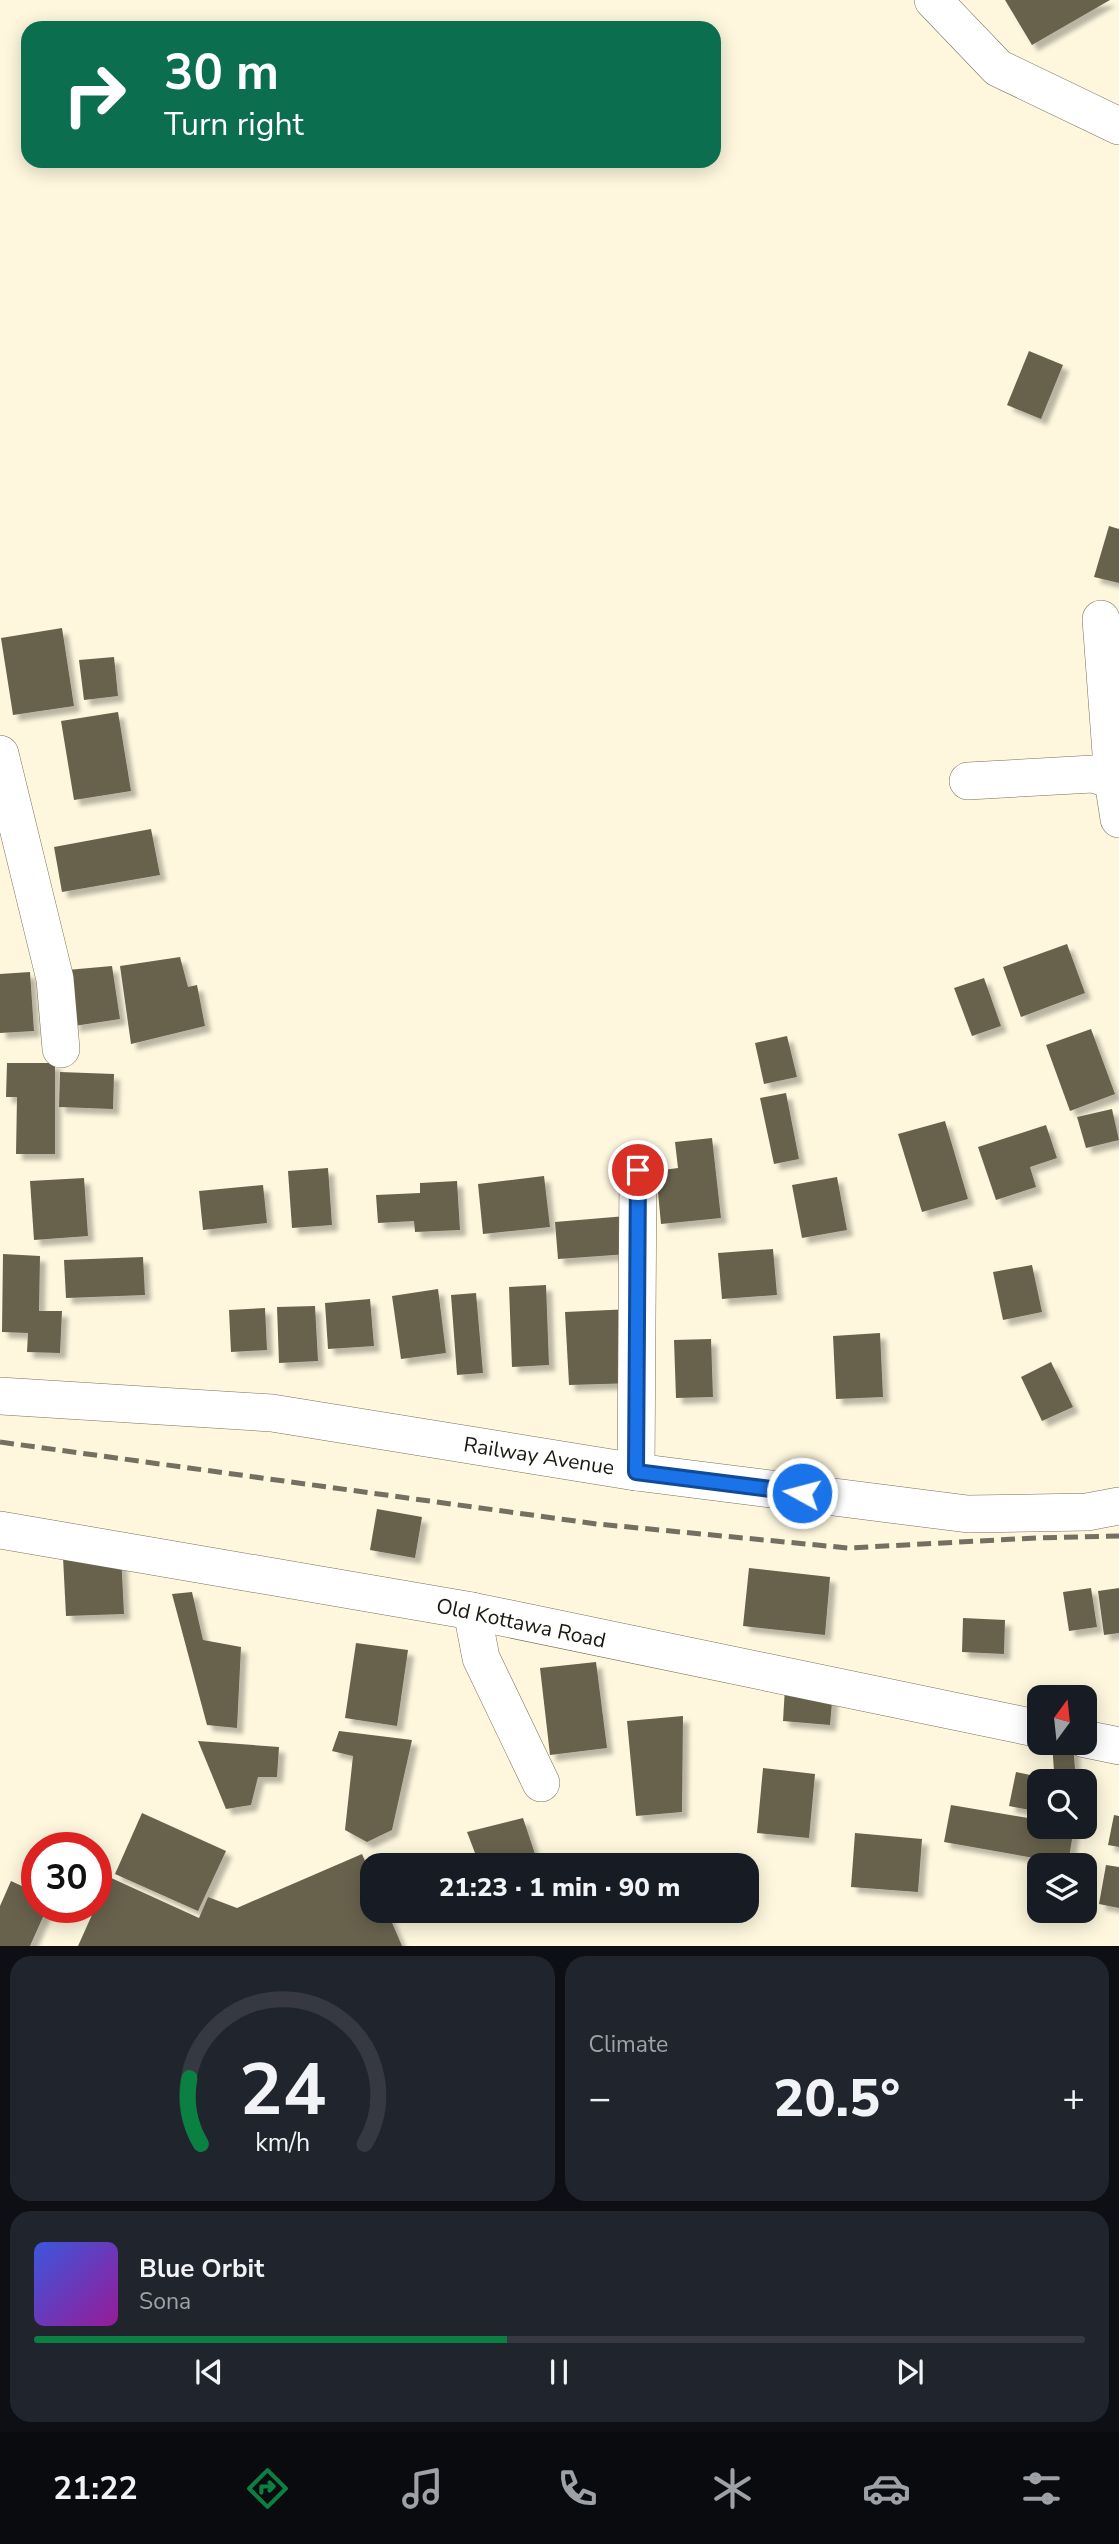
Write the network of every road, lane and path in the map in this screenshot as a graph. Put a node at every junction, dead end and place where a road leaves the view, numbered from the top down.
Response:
1 (933, 0) edge
2 (1119, 126) edge
3 (1101, 619) dead end
4 (0, 754) edge
5 (1113, 780) junction
6 (968, 781) dead end
7 (1119, 819) edge
8 (61, 1049) dead end
9 (638, 1170) dead end
10 (0, 1396) edge
11 (636, 1472) junction
12 (1119, 1506) edge
13 (0, 1530) edge
14 (472, 1611) junction
15 (1027, 1727) edge
16 (1097, 1741) edge
17 (1119, 1746) edge
18 (541, 1783) dead end

1 - 2 street
3 - 5 street
4 - 8 street
5 - 6 street
5 - 7 street
9 - 11 street
10 - 11 street, Railway Avenue
11 - 12 street, Railway Avenue
13 - 14 street, Old Kottawa Road
14 - 15 street, Old Kottawa Road
14 - 18 street
16 - 17 street

